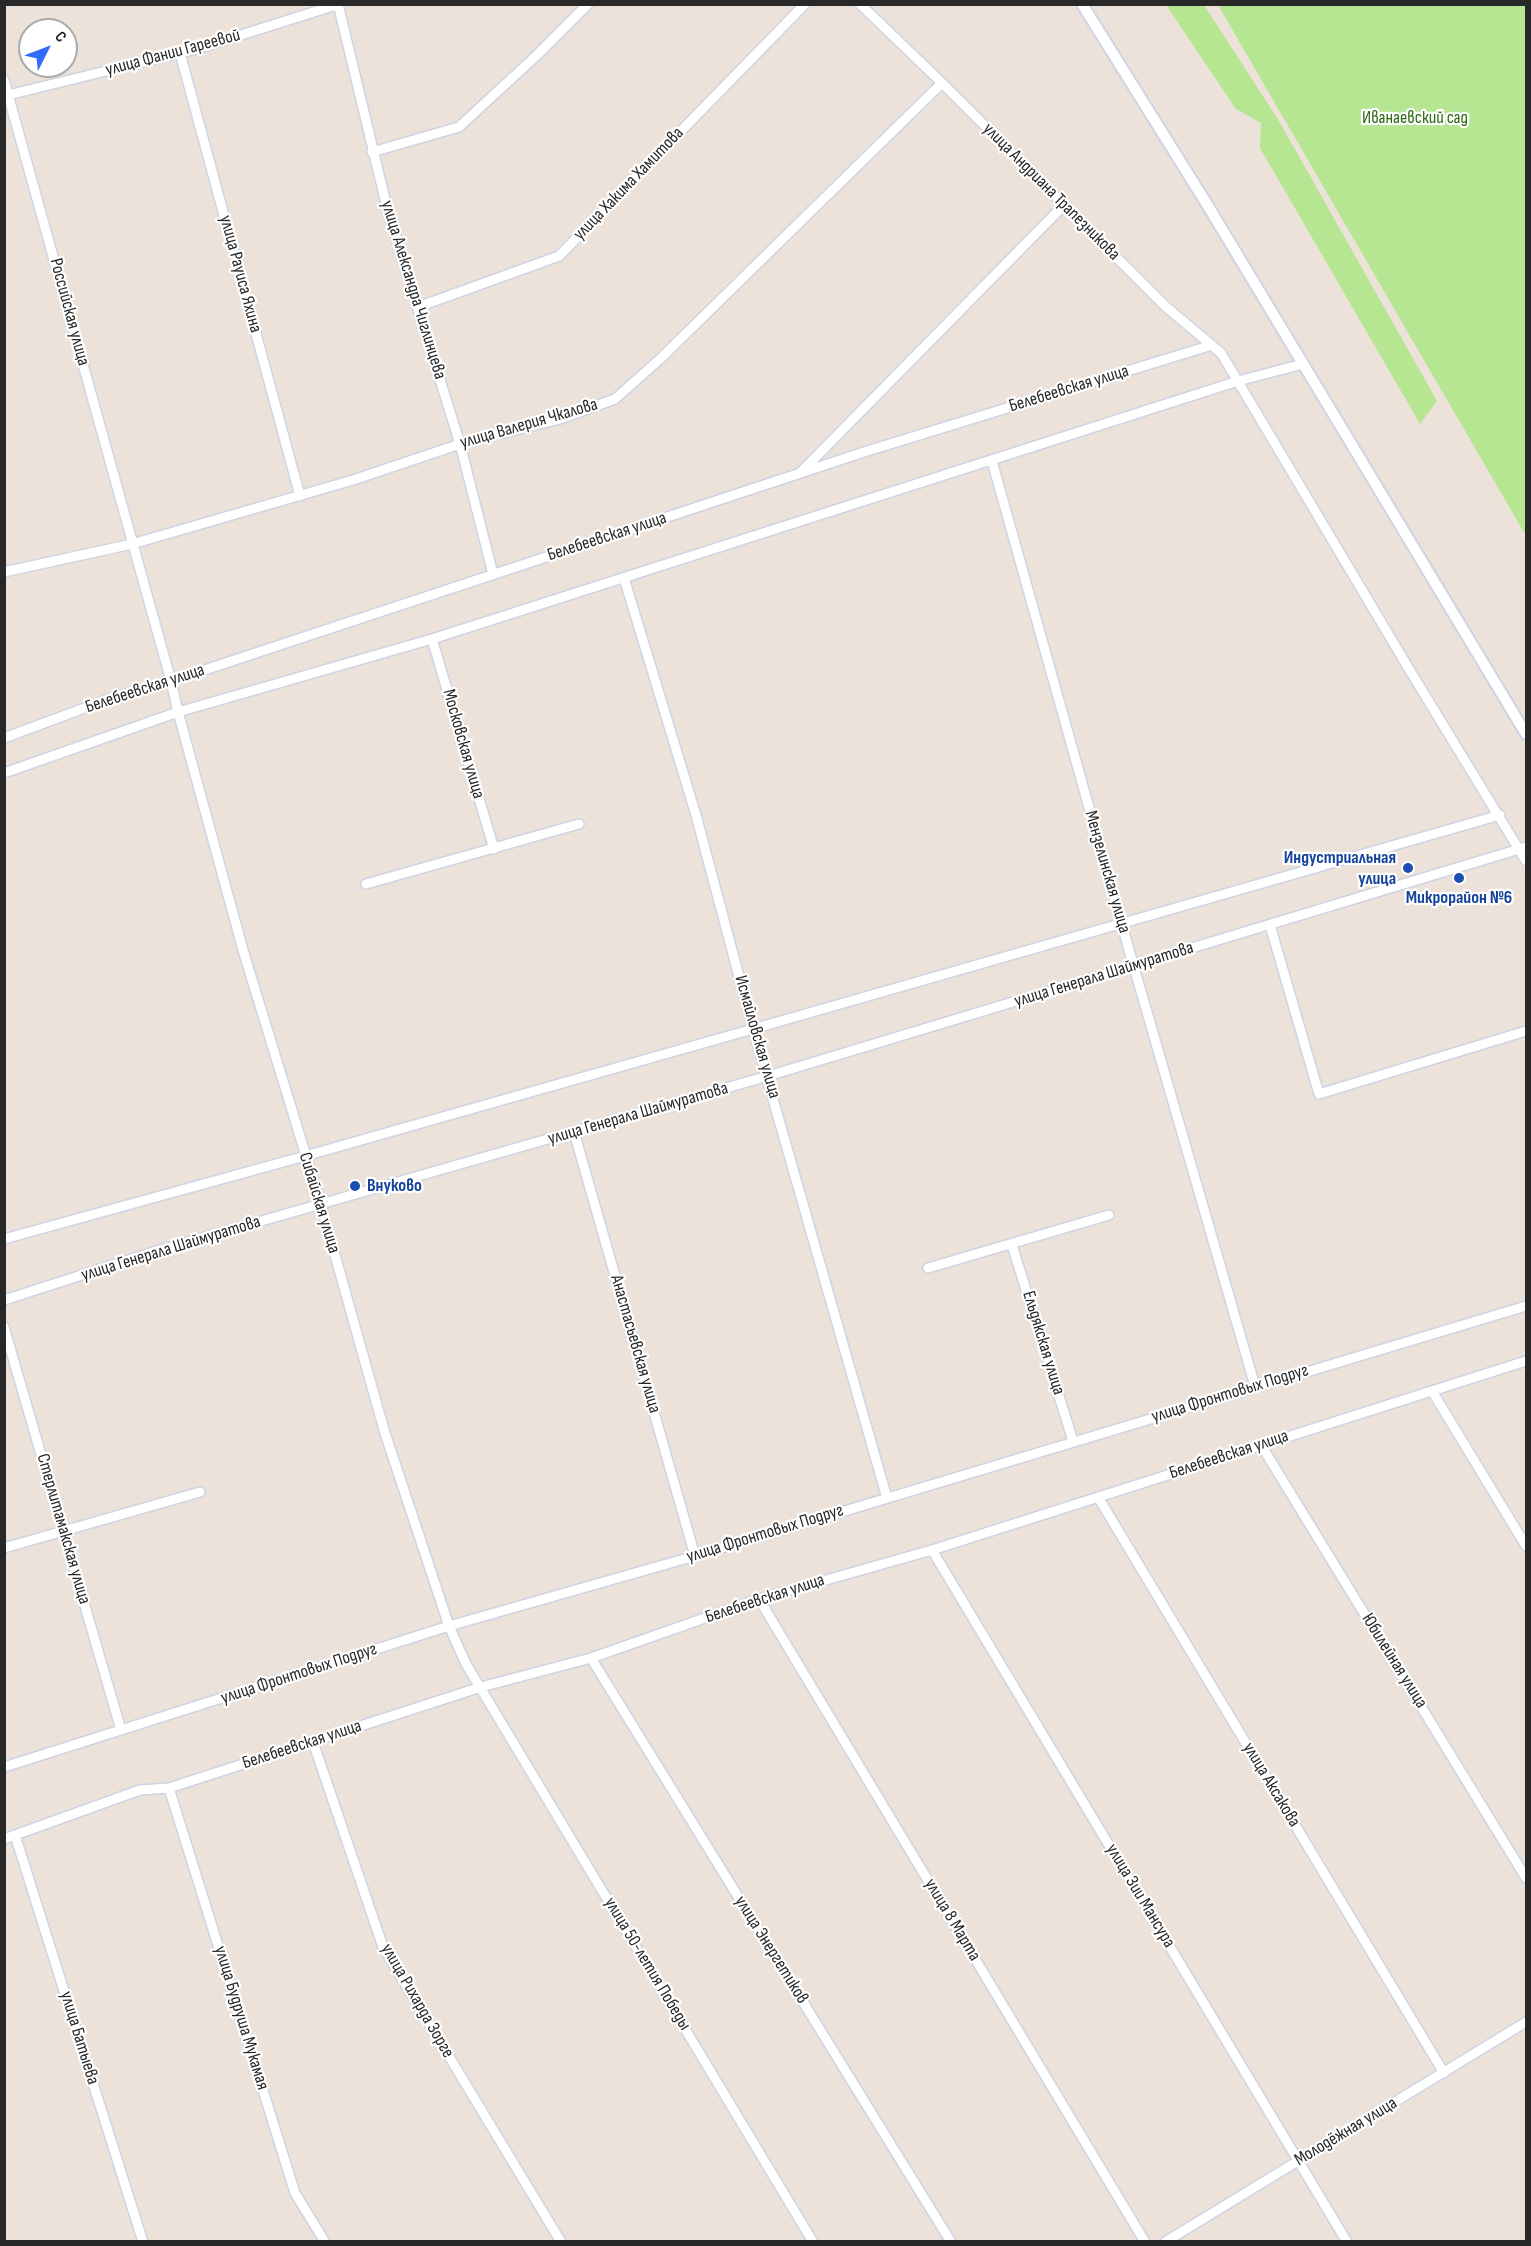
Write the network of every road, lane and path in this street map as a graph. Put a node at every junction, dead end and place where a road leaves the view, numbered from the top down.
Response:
1 (588, 4) edge
2 (805, 4) edge
3 (860, 4) edge
4 (1082, 4) edge
5 (338, 5) edge
6 (180, 53) junction
7 (4, 80) edge
8 (942, 82) junction
9 (7, 95) edge
10 (372, 152) junction
11 (1064, 205) junction
12 (418, 307) junction
13 (1212, 345) junction
14 (1303, 364) junction
15 (1238, 381) junction
16 (460, 444) junction
17 (992, 461) junction
18 (800, 473) junction
19 (300, 495) junction
20 (132, 544) junction
21 (4, 572) edge
22 (494, 574) junction
23 (624, 578) junction
24 (432, 639) junction
25 (171, 681) junction
26 (178, 712) junction
27 (1527, 734) edge
28 (4, 738) edge
29 (4, 773) edge
30 (1500, 815) junction
31 (579, 824) dead end
32 (494, 849) junction
33 (1524, 849) edge
34 (1527, 861) edge
35 (366, 884) dead end
36 (1120, 922) junction
37 (1270, 925) junction
38 (1134, 966) junction
39 (753, 1029) junction
40 (1527, 1031) edge
41 (768, 1076) junction
42 (574, 1132) junction
43 (305, 1156) junction
44 (321, 1205) junction
45 (1109, 1215) dead end
46 (4, 1239) edge
47 (1012, 1245) junction
48 (928, 1268) dead end
49 (4, 1300) edge
50 (1527, 1306) edge
51 (4, 1327) edge
52 (1527, 1361) edge
53 (1256, 1386) junction
54 (1432, 1391) junction
55 (1074, 1441) junction
56 (1261, 1445) junction
57 (200, 1492) dead end
58 (1098, 1497) junction
59 (887, 1498) junction
60 (63, 1530) junction
61 (1527, 1546) edge
62 (4, 1548) edge
63 (932, 1550) junction
64 (696, 1556) junction
65 (759, 1599) junction
66 (449, 1626) junction
67 (591, 1658) junction
68 (481, 1687) junction
69 (121, 1730) junction
70 (313, 1742) junction
71 (4, 1767) edge
72 (169, 1788) junction
73 (15, 1835) junction
74 (4, 1839) edge
75 (1527, 1878) edge
76 (1527, 2022) edge
77 (1444, 2073) junction
78 (1299, 2160) junction
79 (143, 2241) edge
80 (325, 2241) edge
81 (561, 2241) edge
82 (813, 2241) edge
83 (951, 2241) edge
84 (1145, 2241) edge
85 (1165, 2241) edge
86 (1347, 2241) edge

1 - 10 street
2 - 12 street, улица Хакима Хамитова
3 - 8 street, улица Андриана Трапезникова
4 - 14 street
5 - 6 street, улица Фании Гареевой
5 - 10 street, улица Александра Чиглинцева
6 - 9 street, улица Фании Гареевой
6 - 19 street, улица Рауиса Яхина
7 - 9 street, Российская улица
8 - 11 street, улица Андриана Трапезникова
8 - 16 street, улица Валерия Чкалова
9 - 20 street, Российская улица
10 - 12 street, улица Александра Чиглинцева
11 - 13 street, улица Андриана Трапезникова
11 - 18 street
12 - 16 street, улица Александра Чиглинцева
13 - 15 street, улица Андриана Трапезникова
13 - 18 street, Белебеевская улица
14 - 15 street, Белебеевская улица
14 - 27 street
15 - 17 street, Белебеевская улица
15 - 30 street
16 - 19 street, улица Валерия Чкалова
16 - 22 street, улица Александра Чиглинцева
17 - 23 street, Белебеевская улица
17 - 36 street, Мензелинская улица
18 - 22 street, Белебеевская улица
19 - 20 street, улица Валерия Чкалова
20 - 21 street, улица Валерия Чкалова
20 - 25 street, Российская улица
22 - 25 street, Белебеевская улица
23 - 24 street, Белебеевская улица
23 - 39 street, Исмайловская улица
24 - 26 street, Белебеевская улица
24 - 32 street, Московская улица
25 - 26 street, Сибайская улица
25 - 28 street, Белебеевская улица
26 - 29 street, Белебеевская улица
26 - 43 street, Сибайская улица
30 - 33 street
30 - 36 street
31 - 32 street
32 - 35 street
33 - 34 street
33 - 37 street, улица Генерала Шаймуратова
36 - 38 street, Мензелинская улица
36 - 39 street
37 - 38 street, улица Генерала Шаймуратова
37 - 40 street
38 - 41 street, улица Генерала Шаймуратова
38 - 53 street, Мензелинская улица
39 - 41 street, Исмайловская улица
39 - 43 street
41 - 42 street, улица Генерала Шаймуратова
41 - 59 street, Исмайловская улица
42 - 44 street, улица Генерала Шаймуратова
42 - 64 street, Анастасьевская улица
43 - 44 street, Сибайская улица
43 - 46 street
44 - 49 street, улица Генерала Шаймуратова
44 - 66 street, Сибайская улица
45 - 47 street
47 - 48 street
47 - 55 street, Ельдякская улица
50 - 53 street, улица Фронтовых Подруг
51 - 60 street, Стерлитамакская улица
52 - 54 street, Белебеевская улица
53 - 55 street, улица Фронтовых Подруг
54 - 56 street, Белебеевская улица
54 - 61 street
55 - 59 street, улица Фронтовых Подруг
56 - 58 street, Белебеевская улица
56 - 75 street, Юбилейная улица
57 - 60 street
58 - 63 street, Белебеевская улица
58 - 77 street, улица Аксакова
59 - 64 street, улица Фронтовых Подруг
60 - 62 street
60 - 69 street, Стерлитамакская улица
63 - 65 street, Белебеевская улица
63 - 78 street, улица Зии Мансура
64 - 66 street, улица Фронтовых Подруг
65 - 67 street, Белебеевская улица
65 - 84 street, улица 8 Марта
66 - 68 street, Сибайская улица
66 - 69 street, улица Фронтовых Подруг
67 - 68 street, Белебеевская улица
67 - 83 street, улица Энергетиков
68 - 70 street, Белебеевская улица
68 - 82 street, улица 50-летия Победы
69 - 71 street, улица Фронтовых Подруг
70 - 72 street, Белебеевская улица
70 - 81 street, улица Рихарда Зорге
72 - 73 street, Белебеевская улица
72 - 80 street, улица Будруша Мукамая
73 - 74 street, Белебеевская улица
73 - 79 street, улица Батыева
76 - 77 street, Молодёжная улица
77 - 78 street, Молодёжная улица
78 - 85 street, Молодёжная улица
78 - 86 street, улица Зии Мансура

